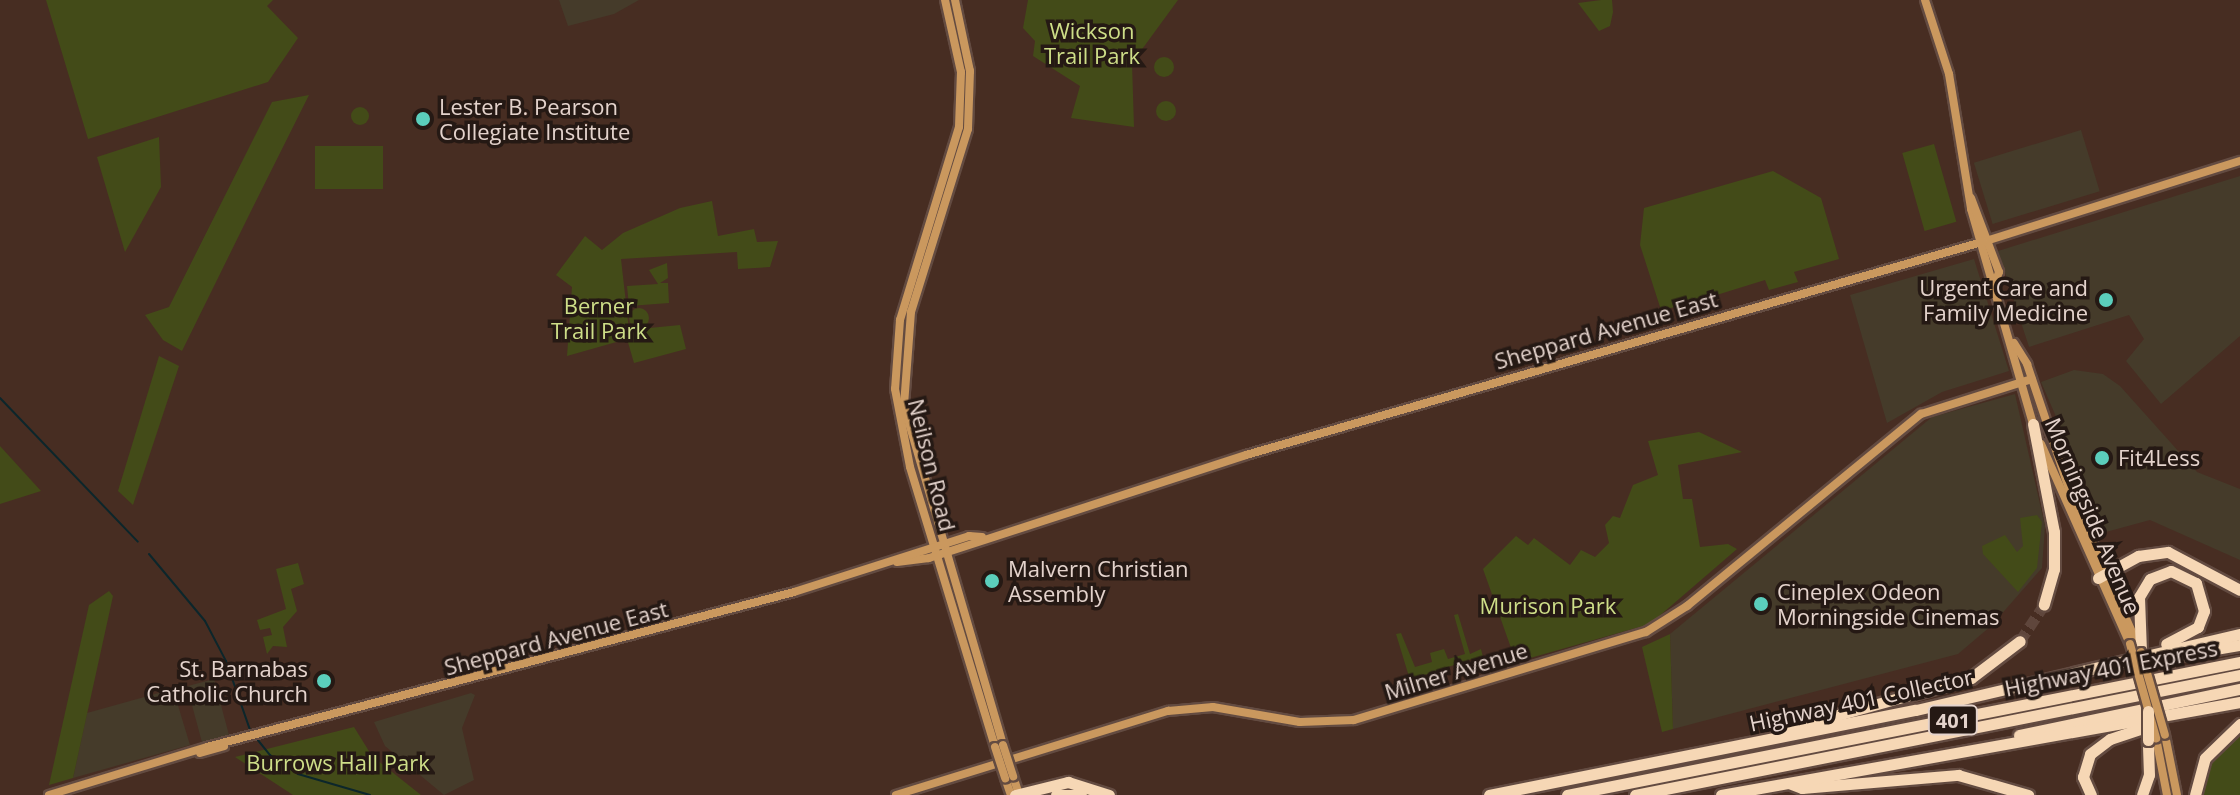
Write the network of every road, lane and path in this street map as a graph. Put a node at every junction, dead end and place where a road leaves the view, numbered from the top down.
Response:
1 (945, 0) edge
2 (955, 0) edge
3 (1925, 0) edge
4 (2240, 161) edge
5 (1984, 241) junction
6 (2014, 343) junction
7 (2031, 375) junction
8 (2020, 378) junction
9 (2033, 424) junction
10 (939, 550) junction
11 (2102, 576) junction
12 (2240, 590) edge
13 (2044, 605) tunnel mouth
14 (2240, 634) edge
15 (2020, 641) tunnel mouth
16 (2240, 645) edge
17 (2137, 647) junction
18 (2240, 662) edge
19 (2240, 675) edge
20 (2240, 689) edge
21 (2240, 702) edge
22 (2148, 711) joint
23 (2171, 716) junction
24 (2240, 724) edge
25 (2156, 738) junction
26 (1690, 756) junction
27 (1893, 763) junction
28 (1788, 782) junction
29 (49, 795) edge
30 (896, 795) edge
31 (1016, 795) edge
32 (1056, 795) edge
33 (1081, 795) edge
34 (1109, 795) edge
35 (1489, 795) edge
36 (1567, 795) edge
37 (1635, 795) edge
38 (1721, 795) edge
39 (2028, 795) edge
40 (2091, 795) edge
41 (2142, 795) edge
42 (2167, 795) edge
43 (2177, 795) edge
44 (2195, 795) edge

1 - 10 main road, Neilson Road
2 - 10 main road, Neilson Road
3 - 5 main road, Morningside Avenue
4 - 5 main road, Sheppard Avenue East
5 - 6 main road, Morningside Avenue
5 - 10 main road, Sheppard Avenue East
6 - 7 main road, Morningside Avenue
6 - 8 main road, Morningside Avenue
7 - 8 main road, Milner Avenue
7 - 11 main road, Morningside Avenue
8 - 9 main road, Morningside Avenue
8 - 30 main road, Milner Avenue
9 - 11 main road, Morningside Avenue
9 - 13 highway
10 - 29 main road, Sheppard Avenue East
10 - 31 main road, Neilson Road, bridge
11 - 12 highway
11 - 17 main road, Morningside Avenue
14 - 17 highway, Highway 401 Collector / 401
15 - 26 highway
16 - 17 highway
17 - 17 highway
17 - 22 main road, Morningside Avenue, bridge
17 - 25 main road, Morningside Avenue, bridge
17 - 26 highway, Highway 401 Collector / 401
18 - 36 highway, Highway 401 Express / 401
19 - 37 highway, Highway 401 Express / 401
20 - 27 highway
21 - 23 highway, 401
22 - 25 highway, bridge
23 - 27 highway, 401
23 - 40 highway
24 - 44 highway
25 - 41 highway
25 - 42 main road, Morningside Avenue
25 - 43 main road, Morningside Avenue
26 - 35 highway, Highway 401 Collector / 401
27 - 28 highway, 401
28 - 38 highway, 401
28 - 39 highway
31 - 34 highway
32 - 33 highway

